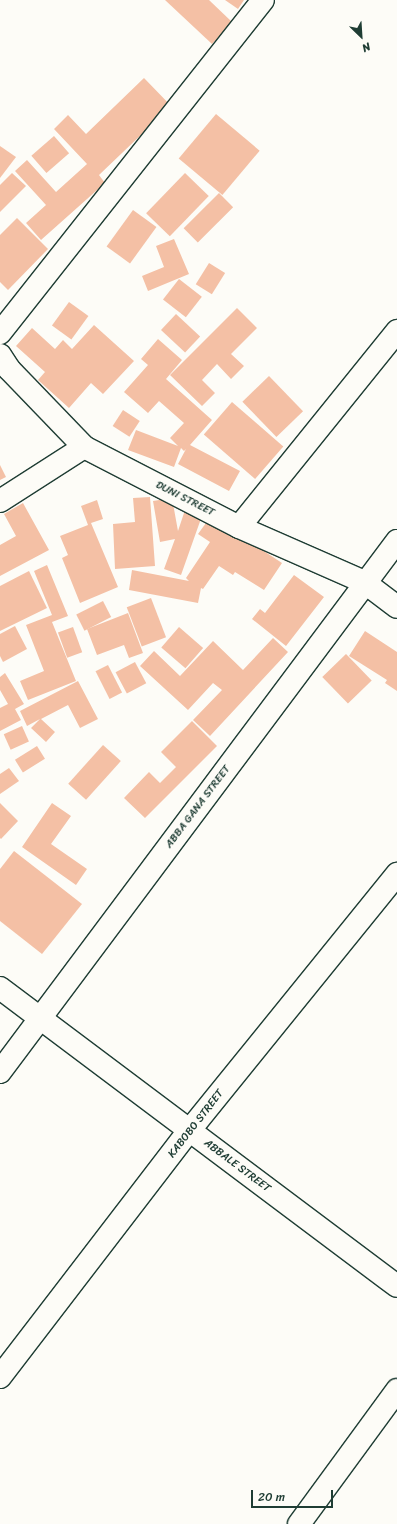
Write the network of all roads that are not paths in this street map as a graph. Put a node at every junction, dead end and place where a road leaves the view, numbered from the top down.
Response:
1 (263, 0) edge
2 (397, 331) edge
3 (0, 334) edge
4 (0, 355) edge
5 (84, 447) junction
6 (0, 501) edge
7 (239, 527) junction
8 (397, 541) edge
9 (364, 582) junction
10 (397, 607) edge
11 (397, 874) edge
12 (0, 988) edge
13 (42, 1018) junction
14 (0, 1072) edge
15 (189, 1131) junction
16 (397, 1286) edge
17 (0, 1377) edge
18 (397, 1390) edge
19 (299, 1524) edge

1 - 3 street
2 - 7 street
4 - 5 street, DUNI STREET
5 - 6 street
5 - 7 street, DUNI STREET
7 - 9 street, DUNI STREET
8 - 9 street, ABBA GANA STREET
9 - 10 street, DUNI STREET
9 - 13 street, ABBA GANA STREET
11 - 15 street, KABOBO STREET
12 - 13 street, ABBALE STREET
13 - 14 street, ABBA GANA STREET
13 - 15 street, ABBALE STREET
15 - 16 street, ABBALE STREET
15 - 17 street, KABOBO STREET
18 - 19 street

